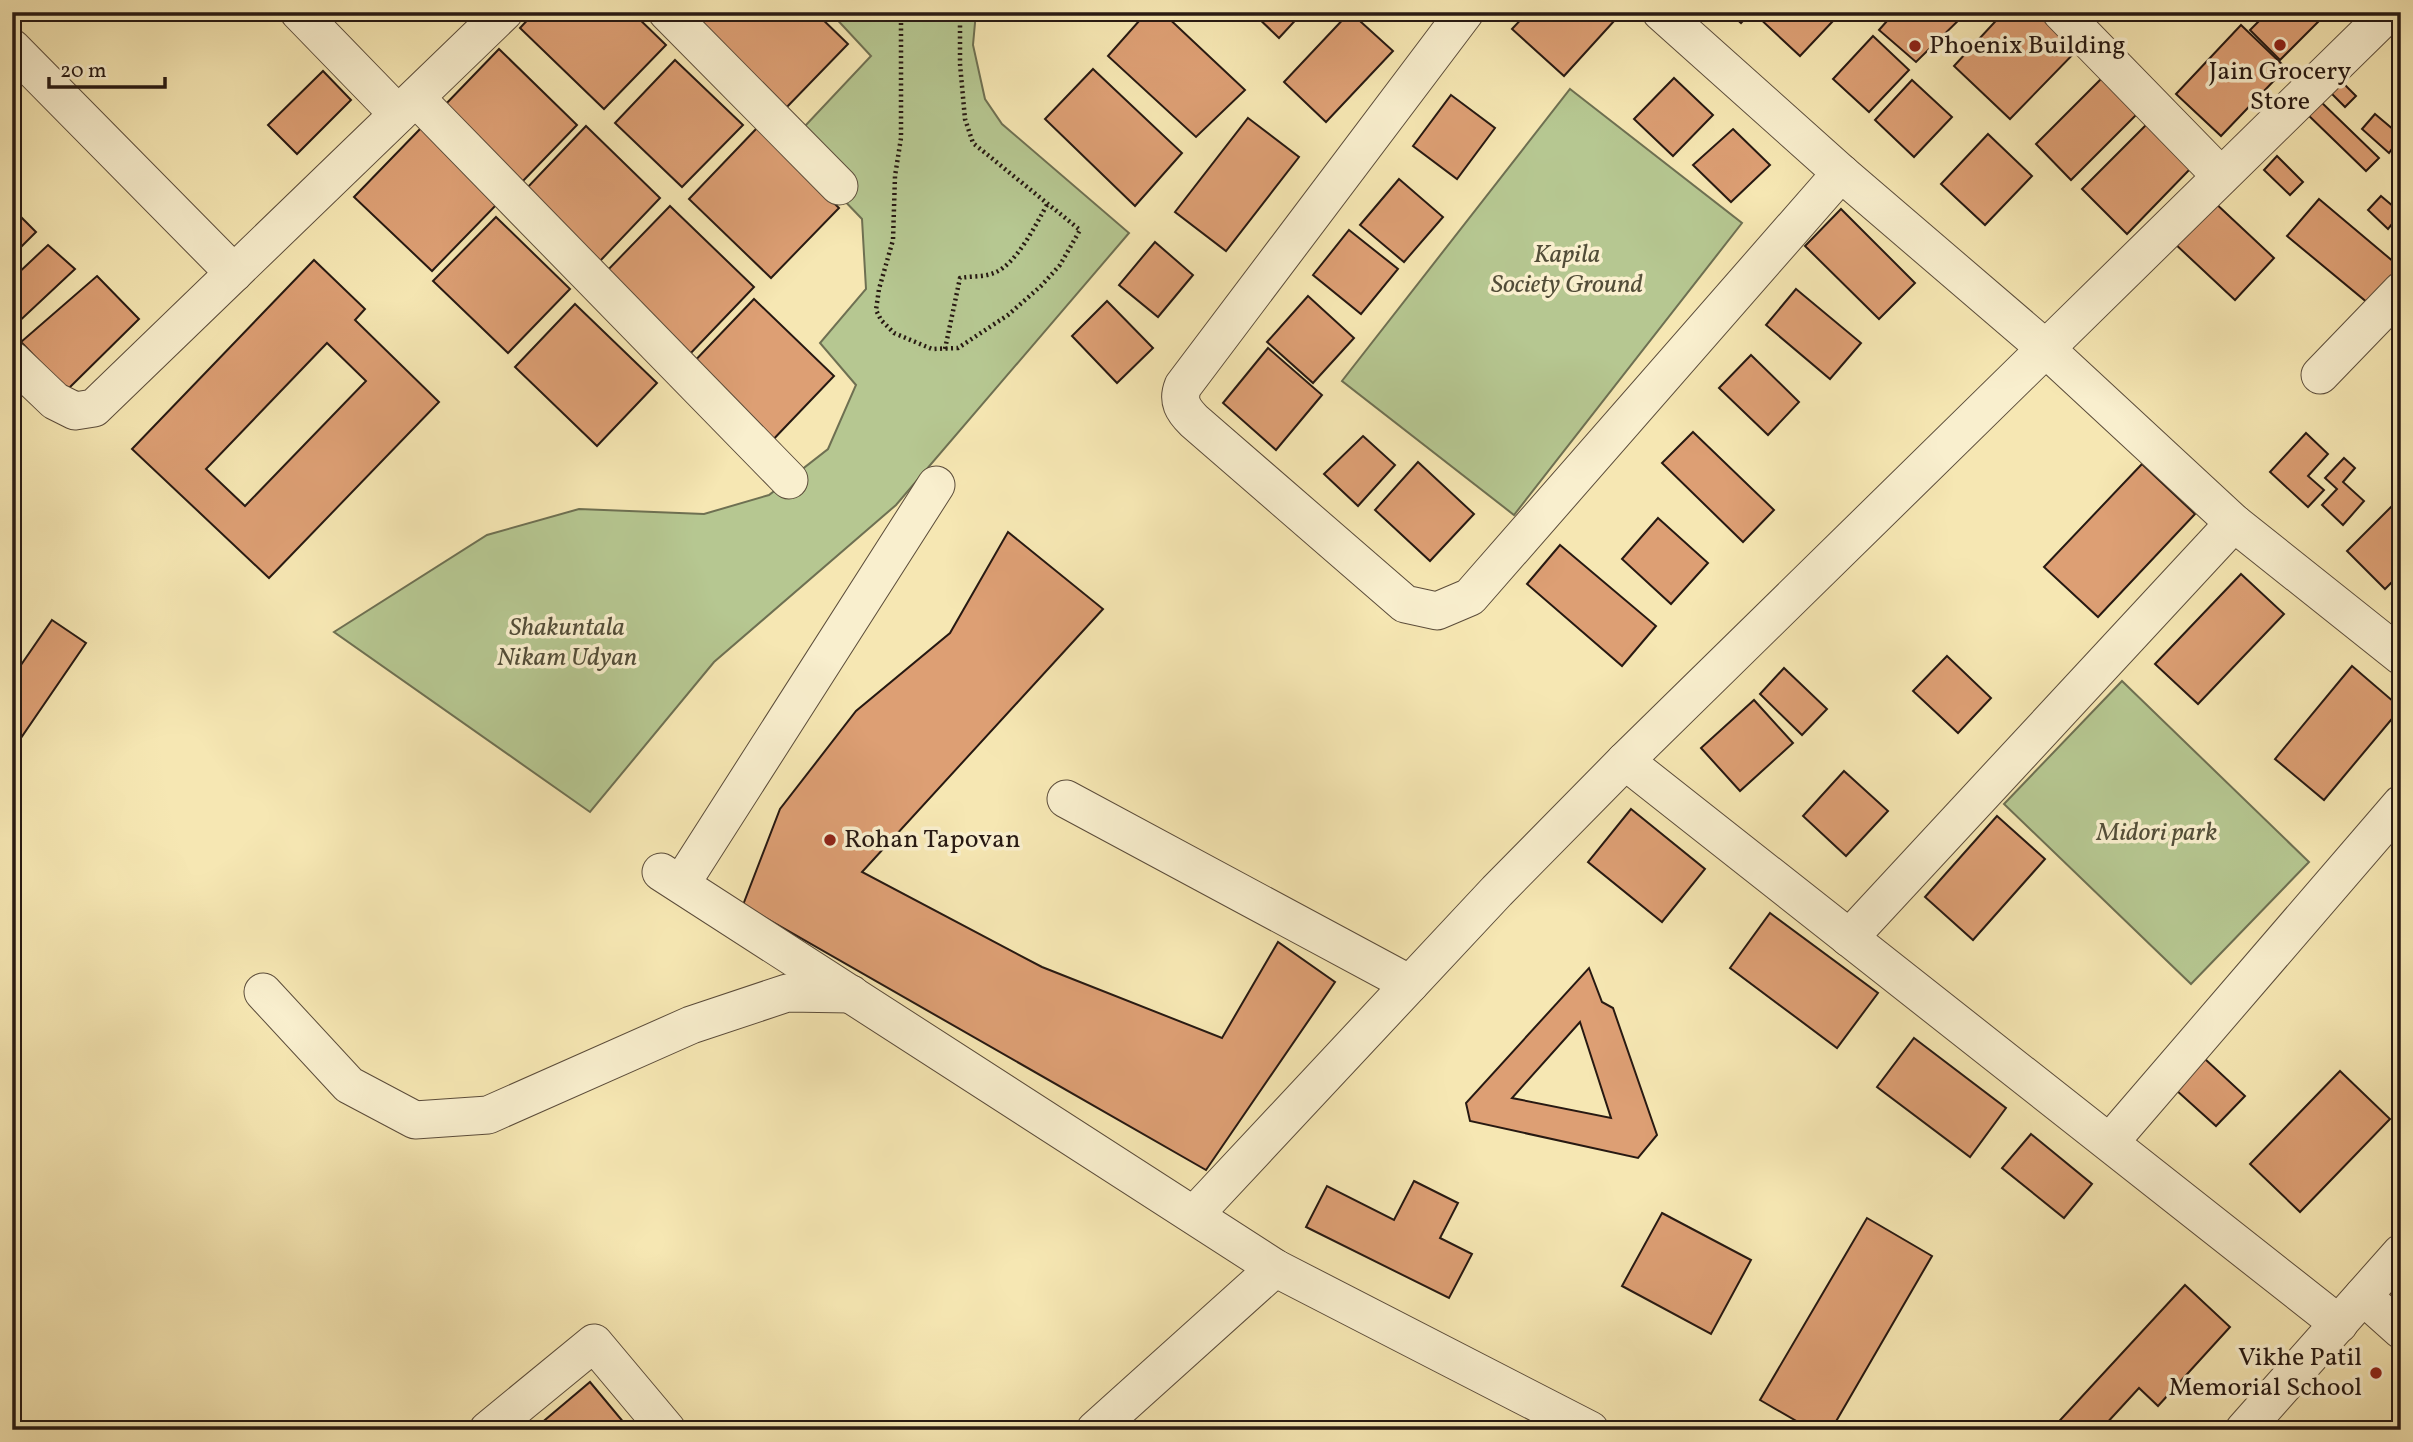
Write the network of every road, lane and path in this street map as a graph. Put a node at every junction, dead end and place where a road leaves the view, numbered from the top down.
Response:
1 (299, 12) edge
2 (504, 12) edge
3 (667, 12) edge
4 (901, 12) edge
5 (960, 12) edge
6 (1465, 12) edge
7 (1661, 12) edge
8 (2061, 12) edge
9 (2385, 22) edge
10 (12, 48) edge
11 (407, 106) junction
12 (1841, 173) junction
13 (2221, 176) junction
14 (839, 186) dead end
15 (1048, 203) junction
16 (234, 273) junction
17 (2401, 291) edge
18 (2045, 348) junction
19 (945, 349) junction
20 (12, 360) edge
21 (2320, 375) dead end
22 (789, 480) dead end
23 (936, 485) dead end
24 (2234, 523) junction
25 (2401, 656) edge
26 (1625, 761) junction
27 (1066, 800) dead end
28 (2401, 804) edge
29 (1849, 937) junction
30 (1410, 984) junction
31 (263, 992) dead end
32 (851, 994) junction
33 (2110, 1143) junction
34 (1194, 1215) junction
35 (2401, 1253) edge
36 (1275, 1268) junction
37 (2363, 1296) junction
38 (2339, 1324) junction
39 (2401, 1330) edge
40 (488, 1430) edge
41 (667, 1430) edge
42 (1095, 1430) edge
43 (1590, 1430) edge
44 (2244, 1430) edge

1 - 11 street
2 - 11 street
3 - 14 street
4 - 19 path
5 - 15 path
6 - 12 street
7 - 12 street
8 - 13 street
9 - 13 street
10 - 16 street
11 - 16 street
11 - 22 street
12 - 18 street
13 - 18 street
15 - 19 path
15 - 19 path
16 - 20 street
17 - 21 street
18 - 24 street
18 - 26 street
23 - 32 street
24 - 25 street
24 - 29 street
26 - 29 street
26 - 30 street
27 - 30 street
28 - 33 street
29 - 33 street
30 - 34 street
31 - 32 street
32 - 34 street
33 - 38 street
34 - 36 street
35 - 37 street
36 - 42 street
36 - 43 street
37 - 38 street
37 - 39 street
38 - 44 street
40 - 41 street

